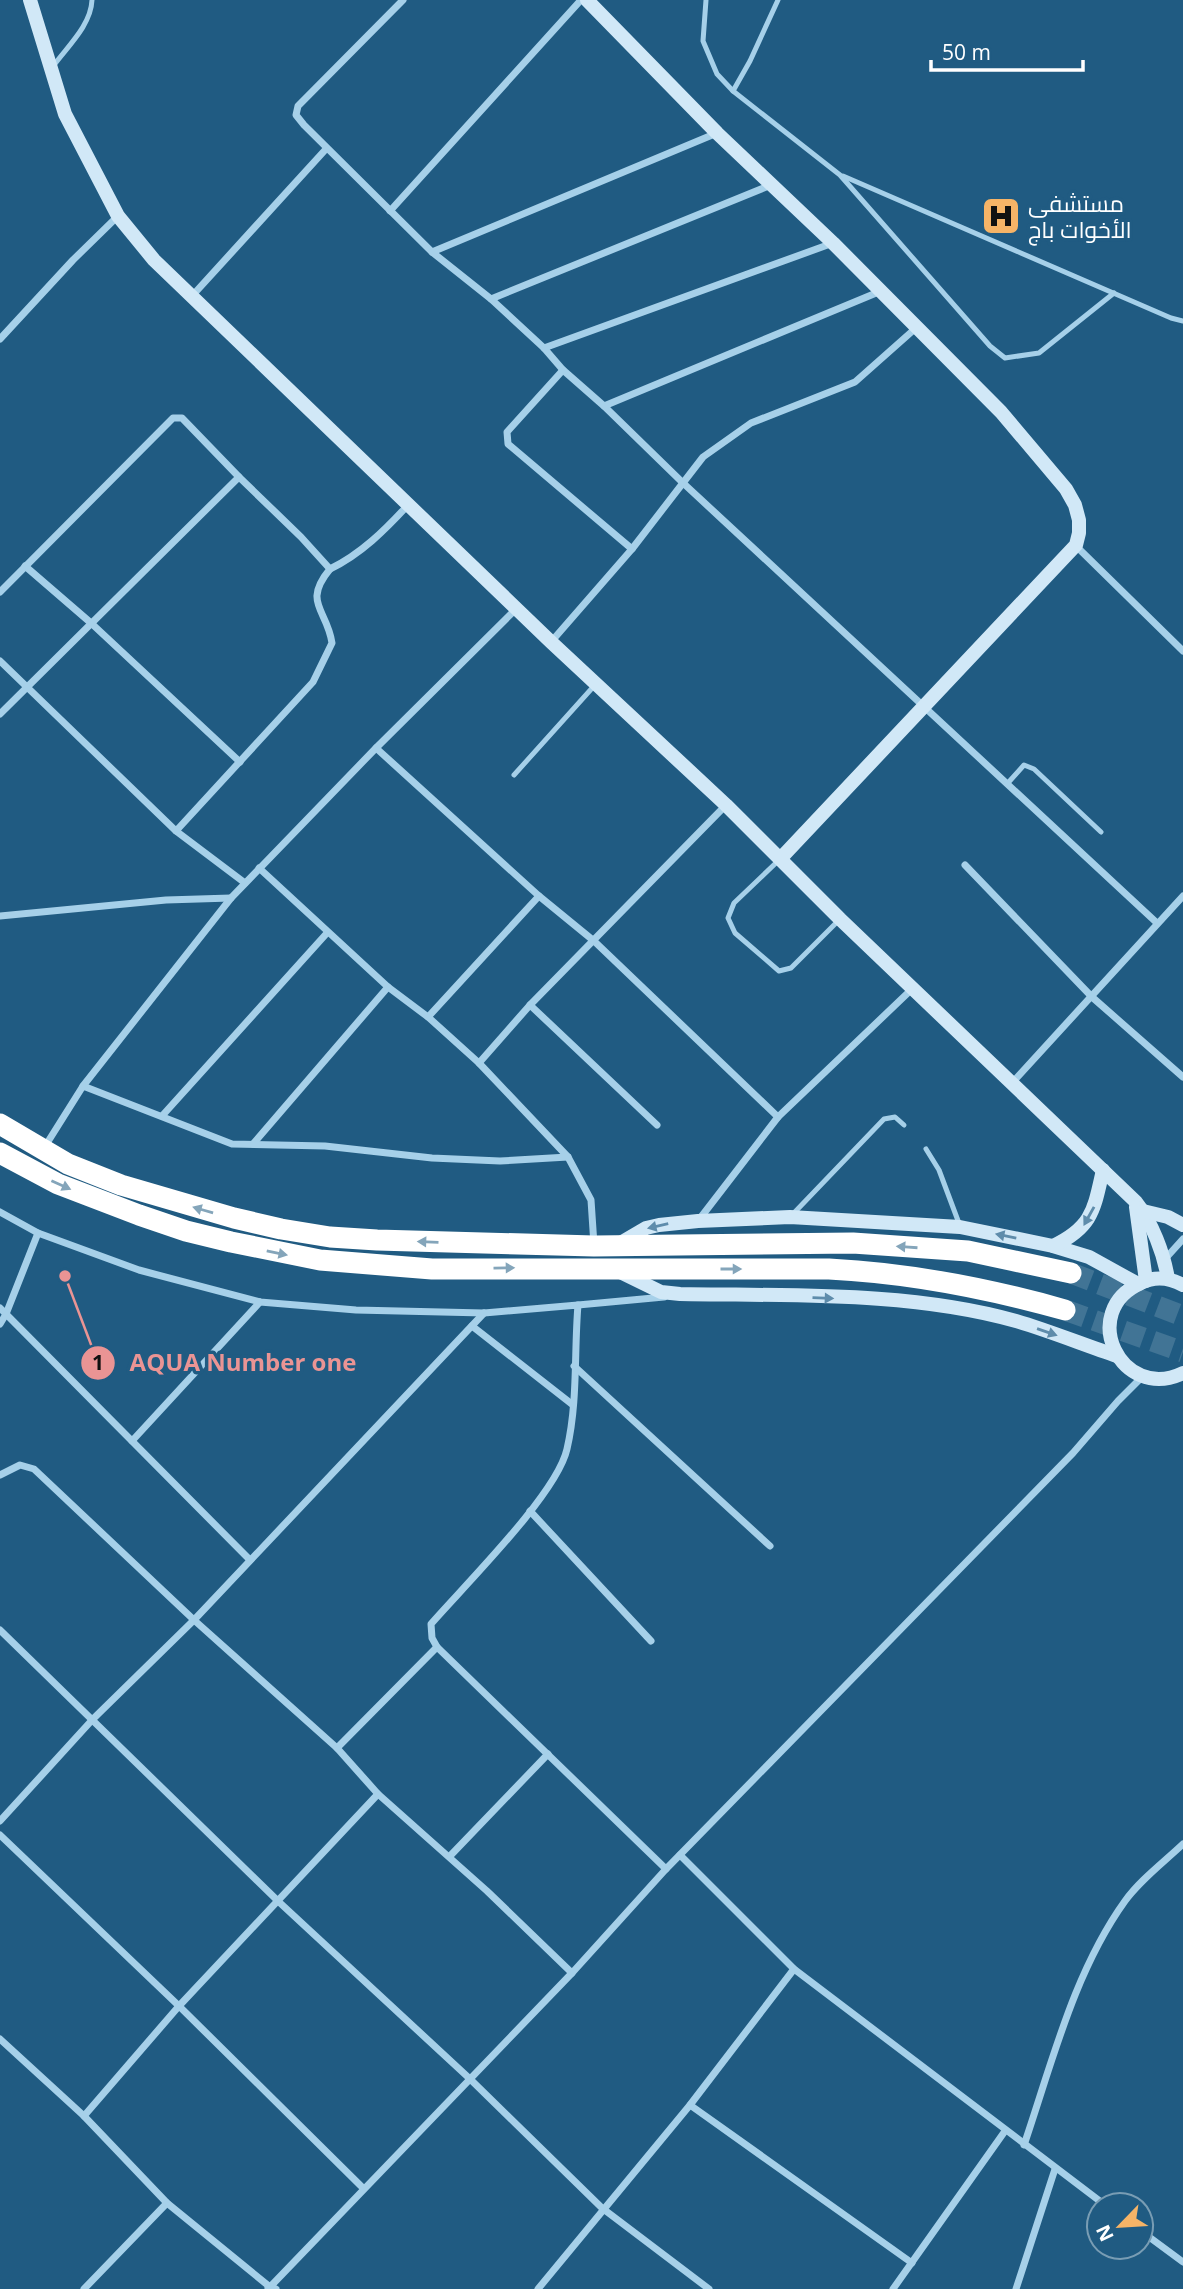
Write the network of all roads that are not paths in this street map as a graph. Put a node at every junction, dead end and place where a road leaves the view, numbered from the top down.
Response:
1 (30, 0) edge
2 (92, 0) edge
3 (403, 0) edge
4 (581, 0) edge
5 (587, 0) edge
6 (706, 0) edge
7 (778, 0) edge
8 (50, 70) junction
9 (733, 91) junction
10 (717, 133) junction
11 (326, 149) junction
12 (840, 175) junction
13 (771, 186) junction
14 (390, 211) junction
15 (118, 216) junction
16 (833, 243) junction
17 (432, 252) junction
18 (881, 291) junction
19 (1114, 293) junction
20 (191, 296) junction
21 (491, 299) junction
22 (1183, 321) edge
23 (917, 327) junction
24 (0, 338) edge
25 (544, 348) junction
26 (563, 370) junction
27 (604, 406) junction
28 (239, 477) junction
29 (682, 482) junction
30 (408, 505) junction
31 (1076, 545) junction
32 (632, 549) junction
33 (25, 566) junction
34 (330, 569) junction
35 (0, 592) edge
36 (516, 608) junction
37 (91, 623) junction
38 (551, 642) junction
39 (1183, 651) edge
40 (0, 661) edge
41 (596, 683) junction
42 (27, 686) junction
43 (923, 705) junction
44 (0, 714) edge
45 (376, 747) junction
46 (240, 762) junction
47 (514, 775) dead end
48 (1007, 784) junction
49 (726, 805) junction
50 (176, 831) junction
51 (1101, 832) dead end
52 (781, 858) junction
53 (965, 865) dead end
54 (259, 868) junction
55 (245, 883) junction
56 (539, 896) junction
57 (1183, 896) edge
58 (232, 898) junction
59 (0, 916) edge
60 (840, 919) junction
61 (1157, 923) junction
62 (327, 933) junction
63 (594, 941) junction
64 (388, 987) junction
65 (913, 988) junction
66 (1092, 998) junction
67 (530, 1005) junction
68 (428, 1017) junction
69 (479, 1063) junction
70 (1183, 1077) edge
71 (1012, 1084) junction
72 (83, 1086) junction
73 (162, 1116) junction
74 (778, 1117) junction
75 (0, 1124) edge
76 (657, 1125) dead end
77 (904, 1125) dead end
78 (253, 1144) junction
79 (926, 1149) dead end
80 (43, 1150) junction
81 (0, 1153) edge
82 (568, 1157) junction
83 (1103, 1170) junction
84 (1139, 1207) junction
85 (0, 1212) edge
86 (790, 1217) junction
87 (698, 1221) junction
88 (1183, 1224) edge
89 (960, 1227) junction
90 (38, 1233) junction
91 (1183, 1239) edge
92 (594, 1246) junction
93 (615, 1246) junction
94 (1053, 1246) junction
95 (1164, 1259) junction
96 (614, 1268) junction
97 (1071, 1273) tunnel mouth
98 (1168, 1279) junction
99 (1142, 1282) junction
100 (1183, 1285) edge
101 (680, 1294) junction
102 (260, 1302) junction
103 (578, 1305) junction
104 (1065, 1310) tunnel mouth
105 (3, 1311) edge
106 (484, 1312) junction
107 (0, 1324) edge
108 (472, 1326) junction
109 (1117, 1356) junction
110 (574, 1366) junction
111 (1143, 1376) junction
112 (1180, 1377) edge
113 (573, 1405) junction
114 (132, 1441) junction
115 (0, 1475) edge
116 (530, 1511) junction
117 (770, 1546) dead end
118 (250, 1560) junction
119 (194, 1620) junction
120 (0, 1630) edge
121 (651, 1641) dead end
122 (437, 1647) junction
123 (93, 1719) junction
124 (337, 1748) junction
125 (548, 1754) junction
126 (378, 1794) junction
127 (0, 1821) edge
128 (0, 1835) edge
129 (1183, 1844) edge
130 (680, 1855) junction
131 (450, 1857) junction
132 (666, 1869) junction
133 (279, 1902) junction
134 (794, 1969) junction
135 (572, 1973) junction
136 (179, 2006) junction
137 (0, 2039) edge
138 (469, 2078) junction
139 (690, 2105) junction
140 (84, 2116) junction
141 (1005, 2131) junction
142 (1024, 2145) junction
143 (1055, 2169) junction
144 (363, 2188) junction
145 (1086, 2191) edge
146 (167, 2203) junction
147 (602, 2208) junction
148 (1155, 2241) edge
149 (1183, 2262) edge
150 (912, 2263) junction
151 (272, 2288) edge
152 (84, 2289) edge
153 (538, 2289) edge
154 (708, 2289) edge
155 (893, 2289) edge
156 (1016, 2289) edge

1 - 8 main road
2 - 8 lane
3 - 11 street
4 - 14 street
5 - 10 main road
6 - 9 lane
7 - 9 lane
8 - 15 main road
9 - 12 lane
10 - 13 main road
10 - 17 street
11 - 14 street
11 - 20 street
12 - 19 lane
12 - 19 lane
13 - 16 main road
13 - 21 street
14 - 17 street
15 - 20 main road
15 - 24 street
16 - 18 main road
16 - 25 street
17 - 21 street
18 - 23 main road
18 - 27 street
19 - 22 lane
20 - 30 main road
21 - 25 street
23 - 29 street
23 - 31 main road
25 - 26 street
26 - 27 street
26 - 32 street
27 - 29 street
28 - 33 street
28 - 34 street
28 - 37 street
29 - 32 street
29 - 43 street
30 - 34 street
30 - 36 main road
31 - 39 street
31 - 43 main road
32 - 38 street
33 - 35 street
33 - 37 street
34 - 46 street
36 - 38 main road
36 - 45 street
37 - 42 street
37 - 46 street
38 - 41 main road
40 - 42 street
41 - 47 lane
41 - 49 main road
42 - 44 street
42 - 50 street
43 - 48 street
43 - 52 main road
45 - 54 street
45 - 56 street
46 - 50 street
48 - 51 lane
48 - 61 street
49 - 52 main road
49 - 63 street
50 - 55 street
52 - 60 main road
52 - 60 lane
53 - 66 street
54 - 55 street
54 - 62 street
55 - 58 street
56 - 63 street
56 - 68 street
57 - 61 street
58 - 59 street
58 - 72 street
60 - 65 main road
61 - 66 street
62 - 64 street
62 - 73 street
63 - 67 street
63 - 74 street
64 - 68 street
64 - 78 street
65 - 71 main road
65 - 74 street
66 - 70 street
66 - 71 street
67 - 69 street
67 - 76 street
68 - 69 street
69 - 82 street
71 - 83 main road
72 - 73 street
72 - 80 street
73 - 78 street
74 - 87 street
75 - 80 highway
77 - 86 lane
78 - 82 street
79 - 89 lane
92 -> 80 highway
81 -> 96 highway
82 - 92 street
83 - 84 main road
83 -> 94 main road
84 - 88 main road
84 - 95 main road
84 - 99 main road
85 - 90 street
86 - 87 main road
86 - 89 main road
87 -> 93 main road
94 -> 89 main road
90 - 102 street
90 - 105 street
91 - 95 street
92 - 93 highway
97 -> 93 highway
94 - 99 main road
95 - 98 main road
96 - 101 main road
96 -> 104 highway
98 - 99 main road
98 - 100 main road
99 - 109 main road
101 - 103 street
101 -> 109 main road
102 - 106 street
102 - 114 street
103 - 106 street
103 - 110 street
105 - 107 street
105 - 114 street
106 - 108 street
108 - 113 street
108 - 118 street
109 - 111 main road
110 - 113 street
110 - 117 street
111 - 112 main road
111 - 130 street
113 - 116 street
114 - 118 street
115 - 119 street
116 - 121 street
116 - 122 street
118 - 119 street
119 - 123 street
119 - 124 street
120 - 123 street
122 - 124 street
122 - 125 street
123 - 127 street
123 - 133 street
124 - 126 street
125 - 131 street
125 - 132 street
126 - 131 street
126 - 133 street
128 - 136 street
129 - 142 street
130 - 132 street
130 - 134 street
131 - 135 street
132 - 135 street
133 - 136 street
133 - 138 street
134 - 139 street
134 - 141 street
135 - 138 street
136 - 140 street
136 - 144 street
137 - 140 street
138 - 144 street
138 - 147 street
139 - 147 street
139 - 150 street
140 - 146 street
141 - 142 street
141 - 150 street
142 - 143 street
143 - 145 street
143 - 156 street
144 - 151 street
146 - 151 street
146 - 152 street
147 - 153 street
147 - 154 street
148 - 149 street
150 - 155 street

